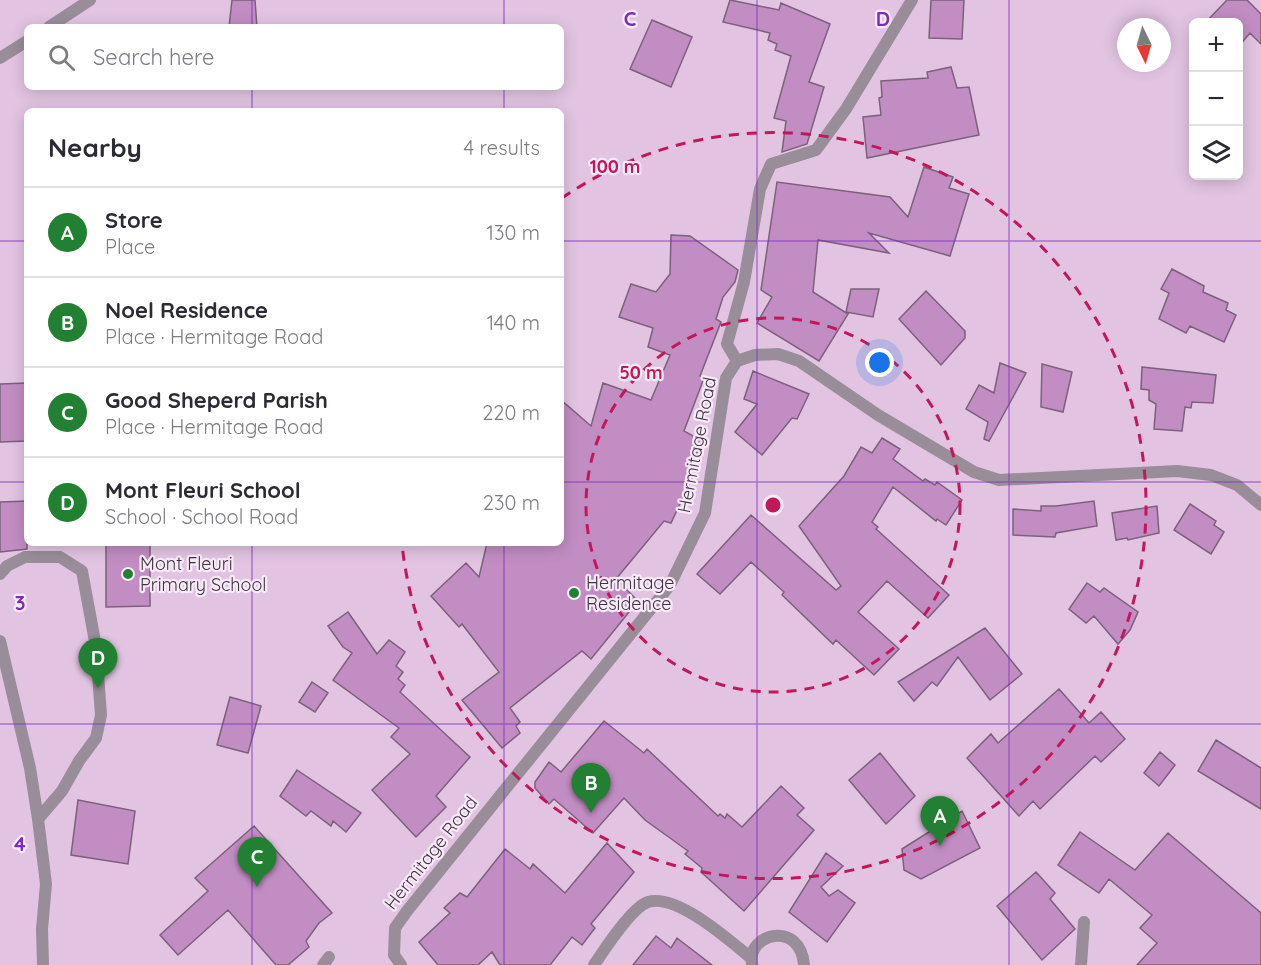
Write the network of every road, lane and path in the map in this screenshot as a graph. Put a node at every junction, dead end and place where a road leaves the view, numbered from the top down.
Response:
1 (90, 0) edge
2 (912, 0) edge
3 (54, 24) edge
4 (24, 43) edge
5 (0, 58) edge
6 (737, 361) junction
7 (1261, 505) edge
8 (0, 574) edge
9 (0, 641) edge
10 (38, 819) junction
11 (1084, 922) dead end
12 (752, 962) edge
13 (43, 965) edge
14 (401, 965) edge
15 (594, 965) edge
16 (804, 965) edge
17 (1081, 965) edge

1 - 3 street
2 - 6 street
4 - 5 street
6 - 7 street, Hermitage Road
6 - 14 street, Hermitage Road
8 - 10 street
9 - 10 street
10 - 13 street
11 - 17 street
12 - 15 street
12 - 16 street

